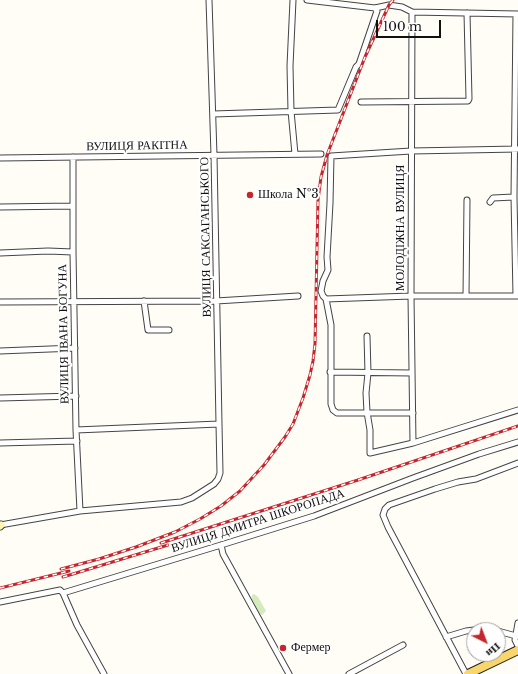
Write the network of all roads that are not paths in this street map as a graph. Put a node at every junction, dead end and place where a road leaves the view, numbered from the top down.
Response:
1 (209, 0) edge
2 (292, 0) edge
3 (307, 0) edge
4 (375, 8) junction
5 (412, 12) junction
6 (467, 13) junction
7 (517, 14) edge
8 (411, 101) junction
9 (361, 102) dead end
10 (291, 111) junction
11 (213, 114) junction
12 (516, 149) edge
13 (411, 151) junction
14 (295, 154) junction
15 (321, 154) dead end
16 (214, 155) junction
17 (73, 157) junction
18 (0, 158) edge
19 (514, 197) junction
20 (491, 198) dead end
21 (467, 200) dead end
22 (73, 206) junction
23 (0, 207) edge
24 (73, 252) junction
25 (0, 253) edge
26 (298, 296) dead end
27 (411, 296) junction
28 (466, 296) junction
29 (517, 296) edge
30 (326, 299) junction
31 (144, 301) junction
32 (216, 301) junction
33 (0, 302) edge
34 (75, 302) junction
35 (169, 330) dead end
36 (367, 336) dead end
37 (75, 348) junction
38 (0, 351) edge
39 (330, 372) junction
40 (368, 373) junction
41 (412, 373) junction
42 (76, 396) junction
43 (0, 398) edge
44 (518, 410) edge
45 (367, 412) junction
46 (413, 413) junction
47 (219, 424) junction
48 (76, 430) junction
49 (77, 441) junction
50 (518, 442) edge
51 (0, 443) edge
52 (413, 444) junction
53 (518, 463) edge
54 (80, 511) junction
55 (0, 525) edge
56 (221, 545) junction
57 (63, 593) junction
58 (0, 602) edge
59 (518, 623) edge
60 (466, 631) edge
61 (506, 633) edge
62 (516, 636) junction
63 (446, 637) junction
64 (403, 645) dead end
65 (518, 646) edge
66 (518, 650) edge
67 (104, 674) edge
68 (289, 674) edge
69 (349, 674) edge
70 (467, 674) edge

1 - 11 street, ВУЛИЦЯ САКСАГАНСЬКОГО
2 - 10 street
3 - 4 street
4 - 5 street
4 - 10 street
5 - 6 street
5 - 8 street, МОЛОДІЖНА ВУЛИЦЯ
6 - 7 street
6 - 8 street
7 - 12 street
8 - 9 street
8 - 13 street, МОЛОДІЖНА ВУЛИЦЯ
10 - 11 street
10 - 14 street
11 - 16 street, ВУЛИЦЯ САКСАГАНСЬКОГО
12 - 13 street
12 - 19 street
13 - 27 street, МОЛОДІЖНА ВУЛИЦЯ
13 - 30 street
14 - 15 street, ВУЛИЦЯ РАКІТНА
14 - 16 street, ВУЛИЦЯ РАКІТНА
16 - 17 street, ВУЛИЦЯ РАКІТНА
16 - 32 street, ВУЛИЦЯ САКСАГАНСЬКОГО
17 - 18 street, ВУЛИЦЯ РАКІТНА
17 - 22 street, ВУЛИЦЯ ІВАНА БОГУНА
19 - 20 street
19 - 29 street
21 - 28 street
22 - 23 street
22 - 24 street, ВУЛИЦЯ ІВАНА БОГУНА
24 - 25 street
24 - 34 street, ВУЛИЦЯ ІВАНА БОГУНА
26 - 32 street
27 - 28 street
27 - 30 street
27 - 41 street, МОЛОДІЖНА ВУЛИЦЯ
28 - 29 street
30 - 39 street
31 - 32 street
31 - 34 street
31 - 35 street
32 - 47 street, ВУЛИЦЯ САКСАГАНСЬКОГО
33 - 34 street
34 - 37 street, ВУЛИЦЯ ІВАНА БОГУНА
36 - 40 street
37 - 38 street
37 - 42 street, ВУЛИЦЯ ІВАНА БОГУНА
39 - 40 street
39 - 45 street
40 - 41 street
40 - 45 street
41 - 46 street, МОЛОДІЖНА ВУЛИЦЯ
42 - 43 street
42 - 48 street, ВУЛИЦЯ ІВАНА БОГУНА
44 - 52 street
45 - 46 street
45 - 52 street
46 - 52 street, МОЛОДІЖНА ВУЛИЦЯ
47 - 48 street
47 - 54 street, ВУЛИЦЯ САКСАГАНСЬКОГО
48 - 49 street, ВУЛИЦЯ ІВАНА БОГУНА
49 - 51 street
49 - 54 street, ВУЛИЦЯ ІВАНА БОГУНА
50 - 56 street, ВУЛИЦЯ ДМИТРА ШКОРОПАДА
53 - 63 street
54 - 55 street
56 - 57 street, ВУЛИЦЯ ДМИТРА ШКОРОПАДА
56 - 68 street
57 - 58 street, ВУЛИЦЯ ДМИТРА ШКОРОПАДА
57 - 67 street
59 - 62 street
60 - 63 street
61 - 62 street
62 - 65 street
63 - 70 street
64 - 69 street
66 - 70 main road

